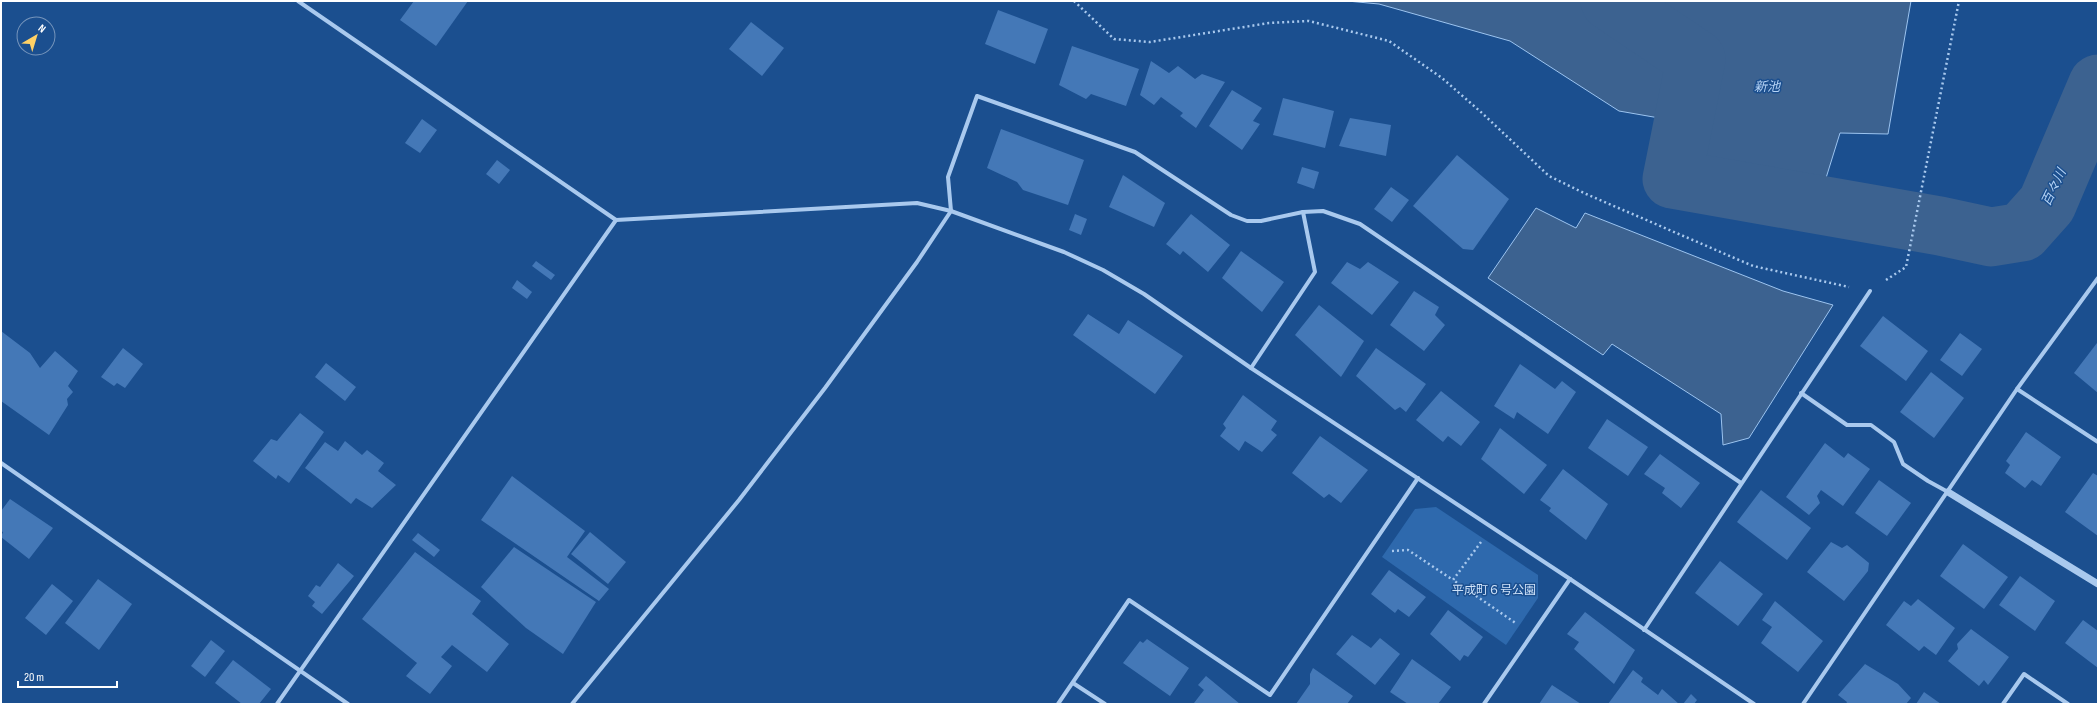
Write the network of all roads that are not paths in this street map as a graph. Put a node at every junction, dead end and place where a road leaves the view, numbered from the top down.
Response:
1 (298, 1) edge
2 (951, 211) junction
3 (1303, 212) junction
4 (616, 220) junction
5 (2098, 278) edge
6 (1870, 291) road end
7 (1250, 368) junction
8 (2017, 389) junction
9 (1801, 393) junction
10 (2098, 442) edge
11 (1, 463) edge
12 (1418, 478) junction
13 (1741, 483) junction
14 (1948, 492) junction
15 (1570, 579) junction
16 (2098, 584) edge
17 (1644, 630) junction
18 (301, 671) junction
19 (1073, 683) junction
20 (276, 704) edge
21 (348, 704) edge
22 (572, 704) edge
23 (1058, 704) edge
24 (1105, 704) edge
25 (1484, 704) edge
26 (1754, 704) edge
27 (1803, 704) edge
28 (2003, 704) edge
29 (2068, 704) edge

1 - 4 street
2 - 3 street
2 - 4 street
2 - 7 street
2 - 22 street
3 - 7 street
3 - 13 street
4 - 18 street
5 - 8 street
6 - 9 street
7 - 12 street
8 - 10 street
8 - 14 street
9 - 13 street
9 - 14 street
11 - 18 street
12 - 15 street
12 - 19 street
13 - 17 street
14 - 16 street
14 - 27 street
15 - 17 street
15 - 25 street
17 - 26 street
18 - 20 street
18 - 21 street
19 - 23 street
19 - 24 street
28 - 29 street

